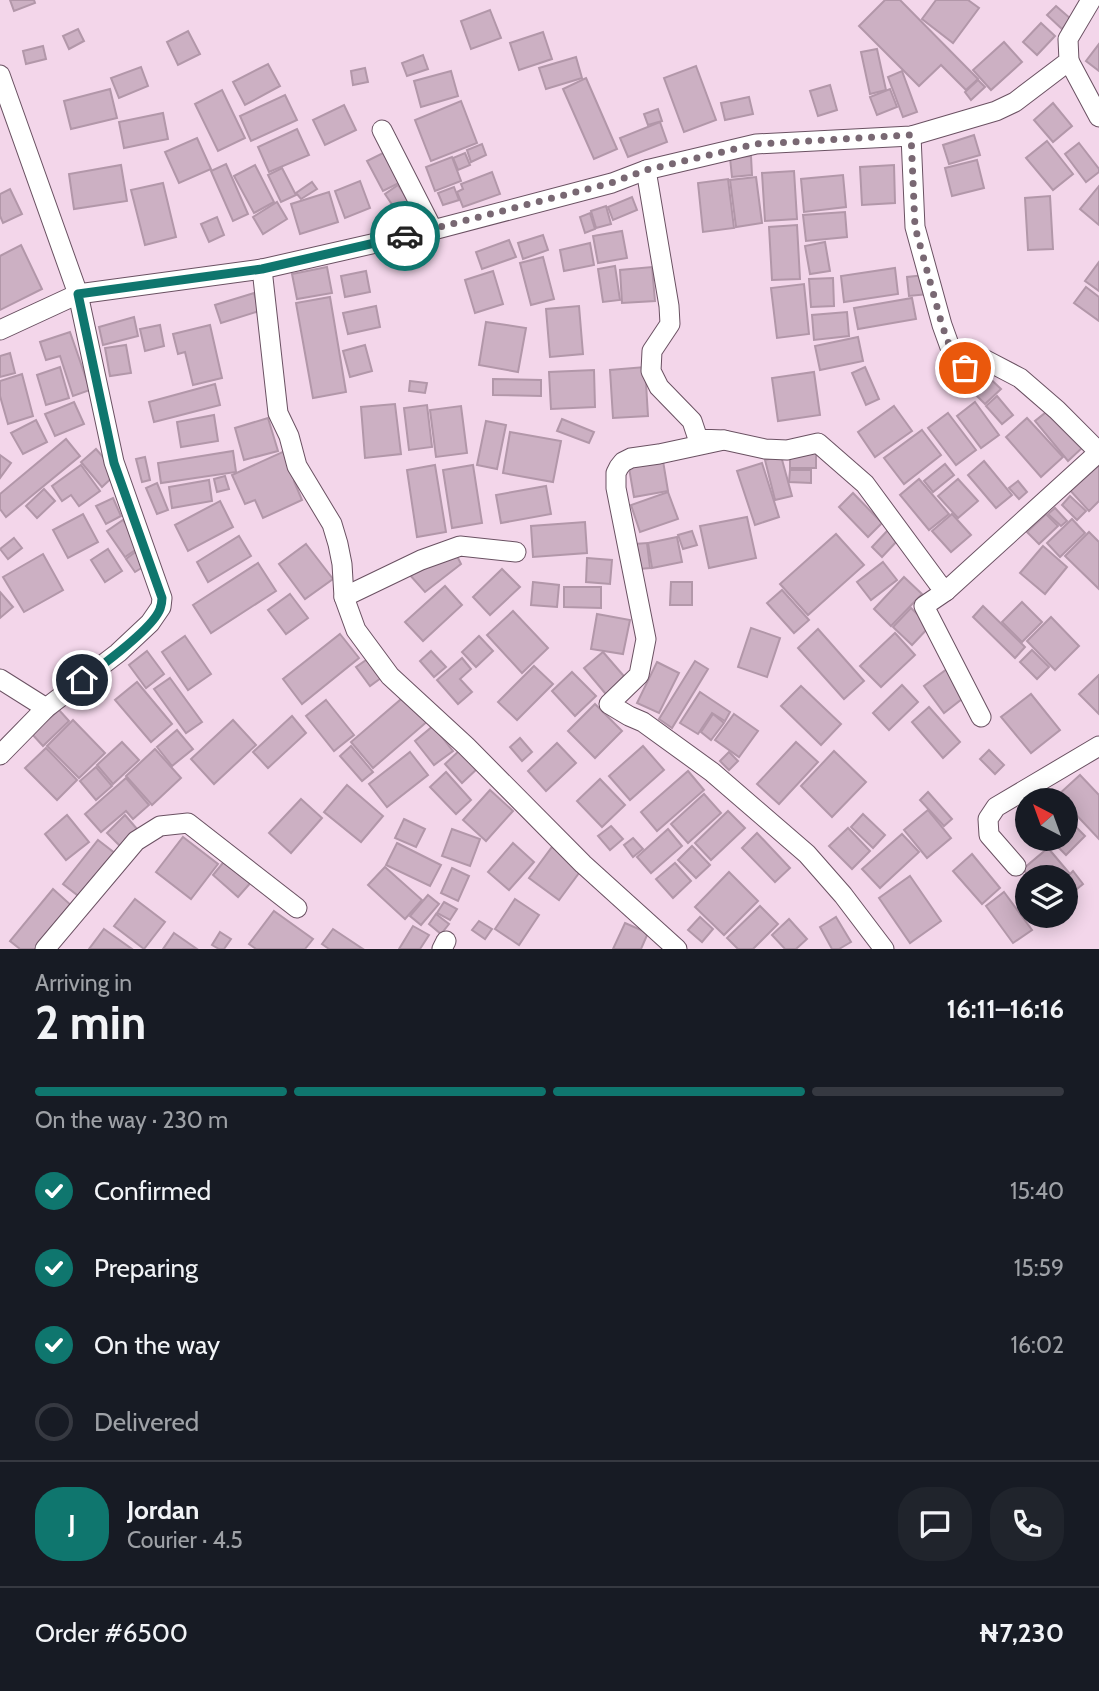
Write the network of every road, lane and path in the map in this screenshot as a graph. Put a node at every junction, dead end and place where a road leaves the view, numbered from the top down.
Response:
1 (1091, 0) edge
2 (1069, 61) junction
3 (0, 75) edge
4 (1099, 117) edge
5 (382, 130) dead end
6 (911, 135) junction
7 (646, 170) junction
8 (433, 230) junction
9 (262, 269) junction
10 (78, 294) junction
11 (0, 330) edge
12 (724, 440) junction
13 (1099, 452) edge
14 (516, 552) dead end
15 (946, 591) junction
16 (344, 597) junction
17 (0, 679) edge
18 (46, 708) junction
19 (981, 717) dead end
20 (1099, 746) edge
21 (0, 755) edge
22 (1015, 865) edge
23 (297, 908) dead end
24 (45, 949) edge
25 (677, 949) edge
26 (884, 949) edge

1 - 2 street
2 - 4 street
2 - 6 street
3 - 10 street
5 - 8 street
6 - 7 street
6 - 13 street
7 - 8 street
7 - 12 street
8 - 9 street
9 - 10 street
9 - 16 street
10 - 11 street
10 - 18 street
12 - 15 street
12 - 26 street
13 - 15 street
14 - 16 street
15 - 19 street
16 - 25 street
17 - 18 street
18 - 21 street
20 - 22 street
23 - 24 street

